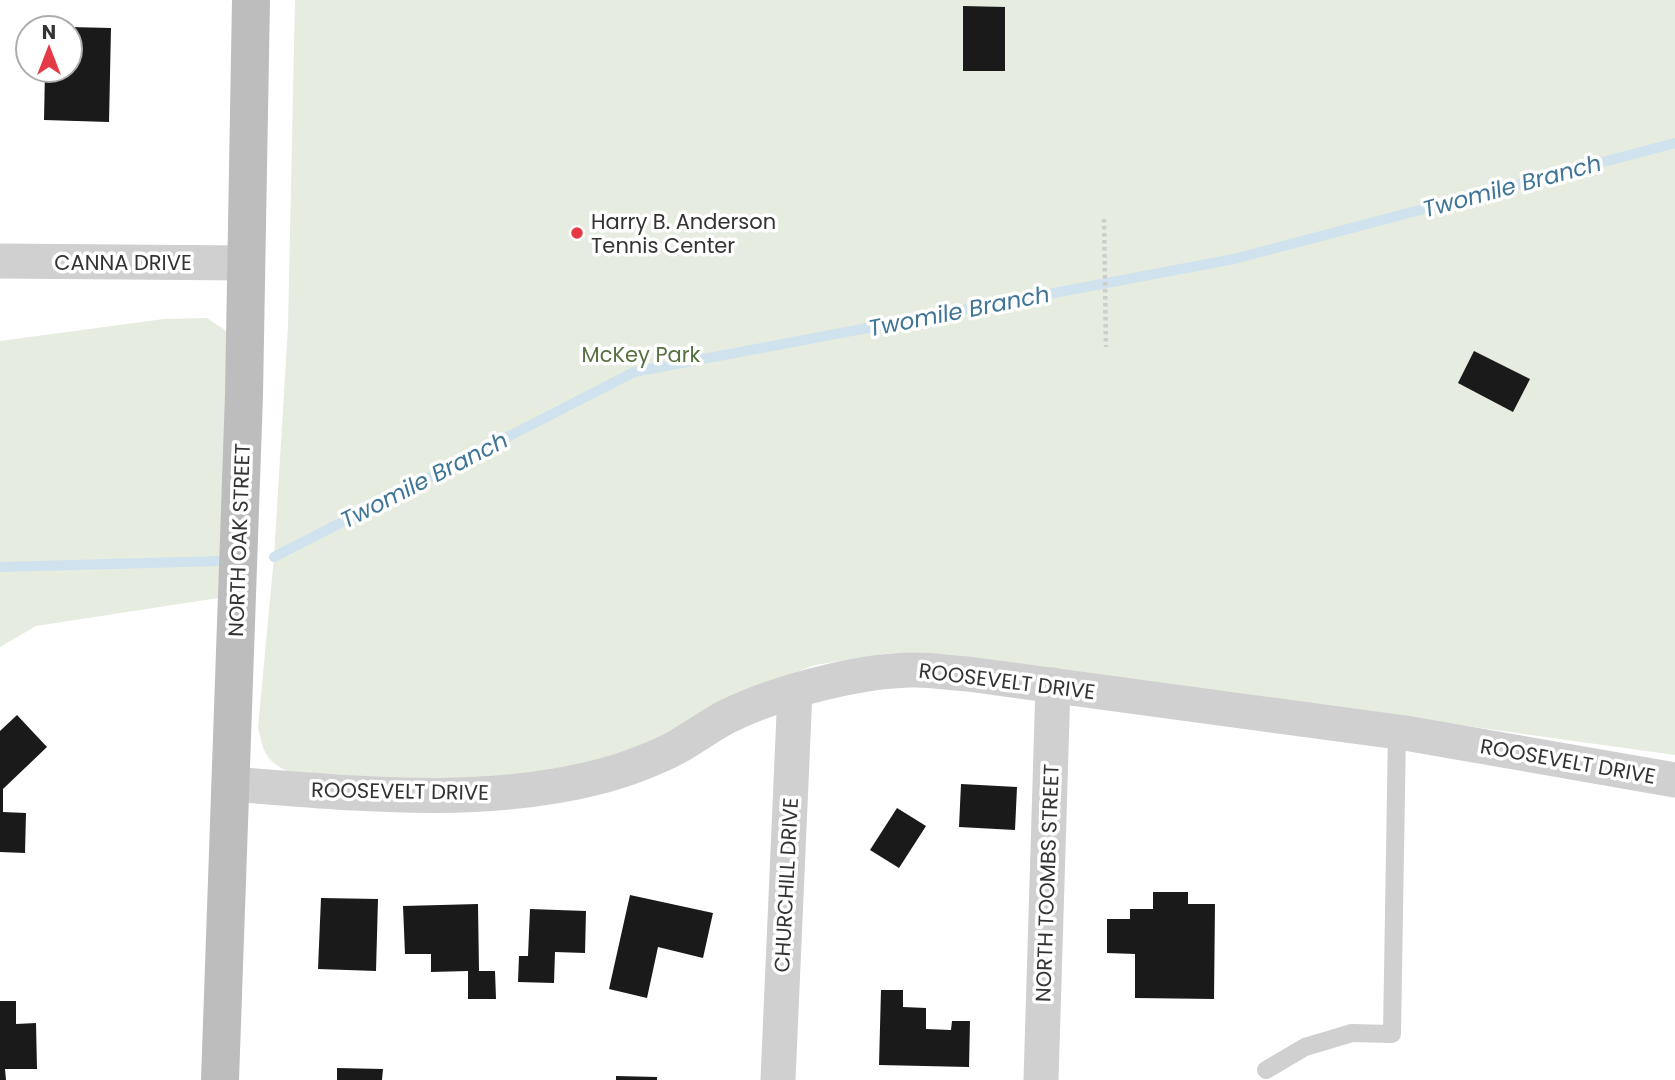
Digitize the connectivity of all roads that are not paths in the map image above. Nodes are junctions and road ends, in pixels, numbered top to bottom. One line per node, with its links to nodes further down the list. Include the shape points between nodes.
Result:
1 (251, 0): 3 (street, NORTH OAK STREET)
2 (0, 261): 3 (street, CANNA DRIVE)
3 (246, 263): 8 (street, NORTH OAK STREET)
4 (1053, 685): 5 (street, ROOSEVELT DRIVE, via 911,670 869,674); 6 (street, ROOSEVELT DRIVE); 12 (street, NORTH TOOMBS STREET)
5 (795, 691): 8 (street, ROOSEVELT DRIVE, via 726,717 674,749 606,775 551,788 474,796 384,795); 11 (street, CHURCHILL DRIVE)
6 (1397, 732): 7 (street, ROOSEVELT DRIVE); 9 (lane, via 1392,1034 1352,1033 1305,1048)
7 (1675, 780)
8 (229, 784): 10 (street, NORTH OAK STREET)
9 (1266, 1070)
10 (220, 1080)
11 (778, 1080)
12 (1041, 1080)

